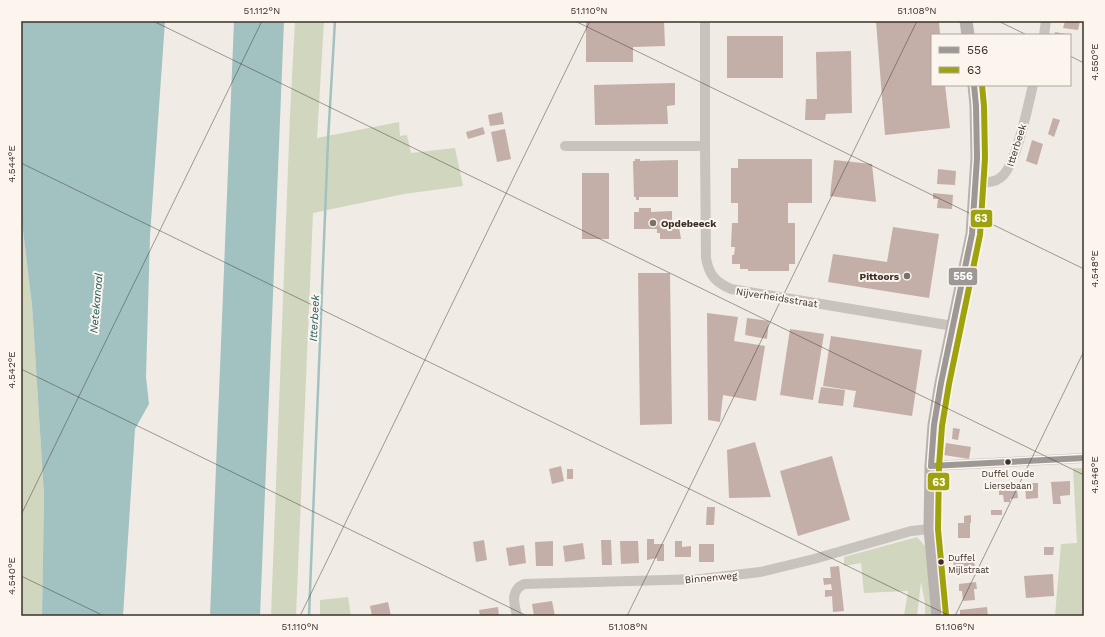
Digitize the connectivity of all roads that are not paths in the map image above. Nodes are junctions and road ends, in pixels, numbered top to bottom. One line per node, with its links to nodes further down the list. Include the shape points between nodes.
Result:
1 (705, 21): 9 (street, Nijverheidsstraat)
2 (966, 21): 4 (main road)
3 (1046, 21): 5 (street)
4 (968, 34)
5 (1044, 34)
6 (974, 86): 10 (main road, via 977,132)
7 (1033, 86): 10 (street, Itterbeek, via 1014,157 1008,170 996,181)
8 (565, 146): 9 (street)
9 (705, 146): 11 (street, Nijverheidsstraat, via 706,258 712,276 722,285 731,289)
10 (976, 183): 11 (main road, via 972,234)
11 (953, 326): 13 (main road, via 937,404)
12 (1084, 458): 13 (street)
13 (931, 466): 14 (main road)
14 (930, 529): 15 (street, Binnenweg, via 911,531 760,572 701,579 524,584 517,588 514,594); 16 (main road)
15 (517, 616)
16 (938, 616)

